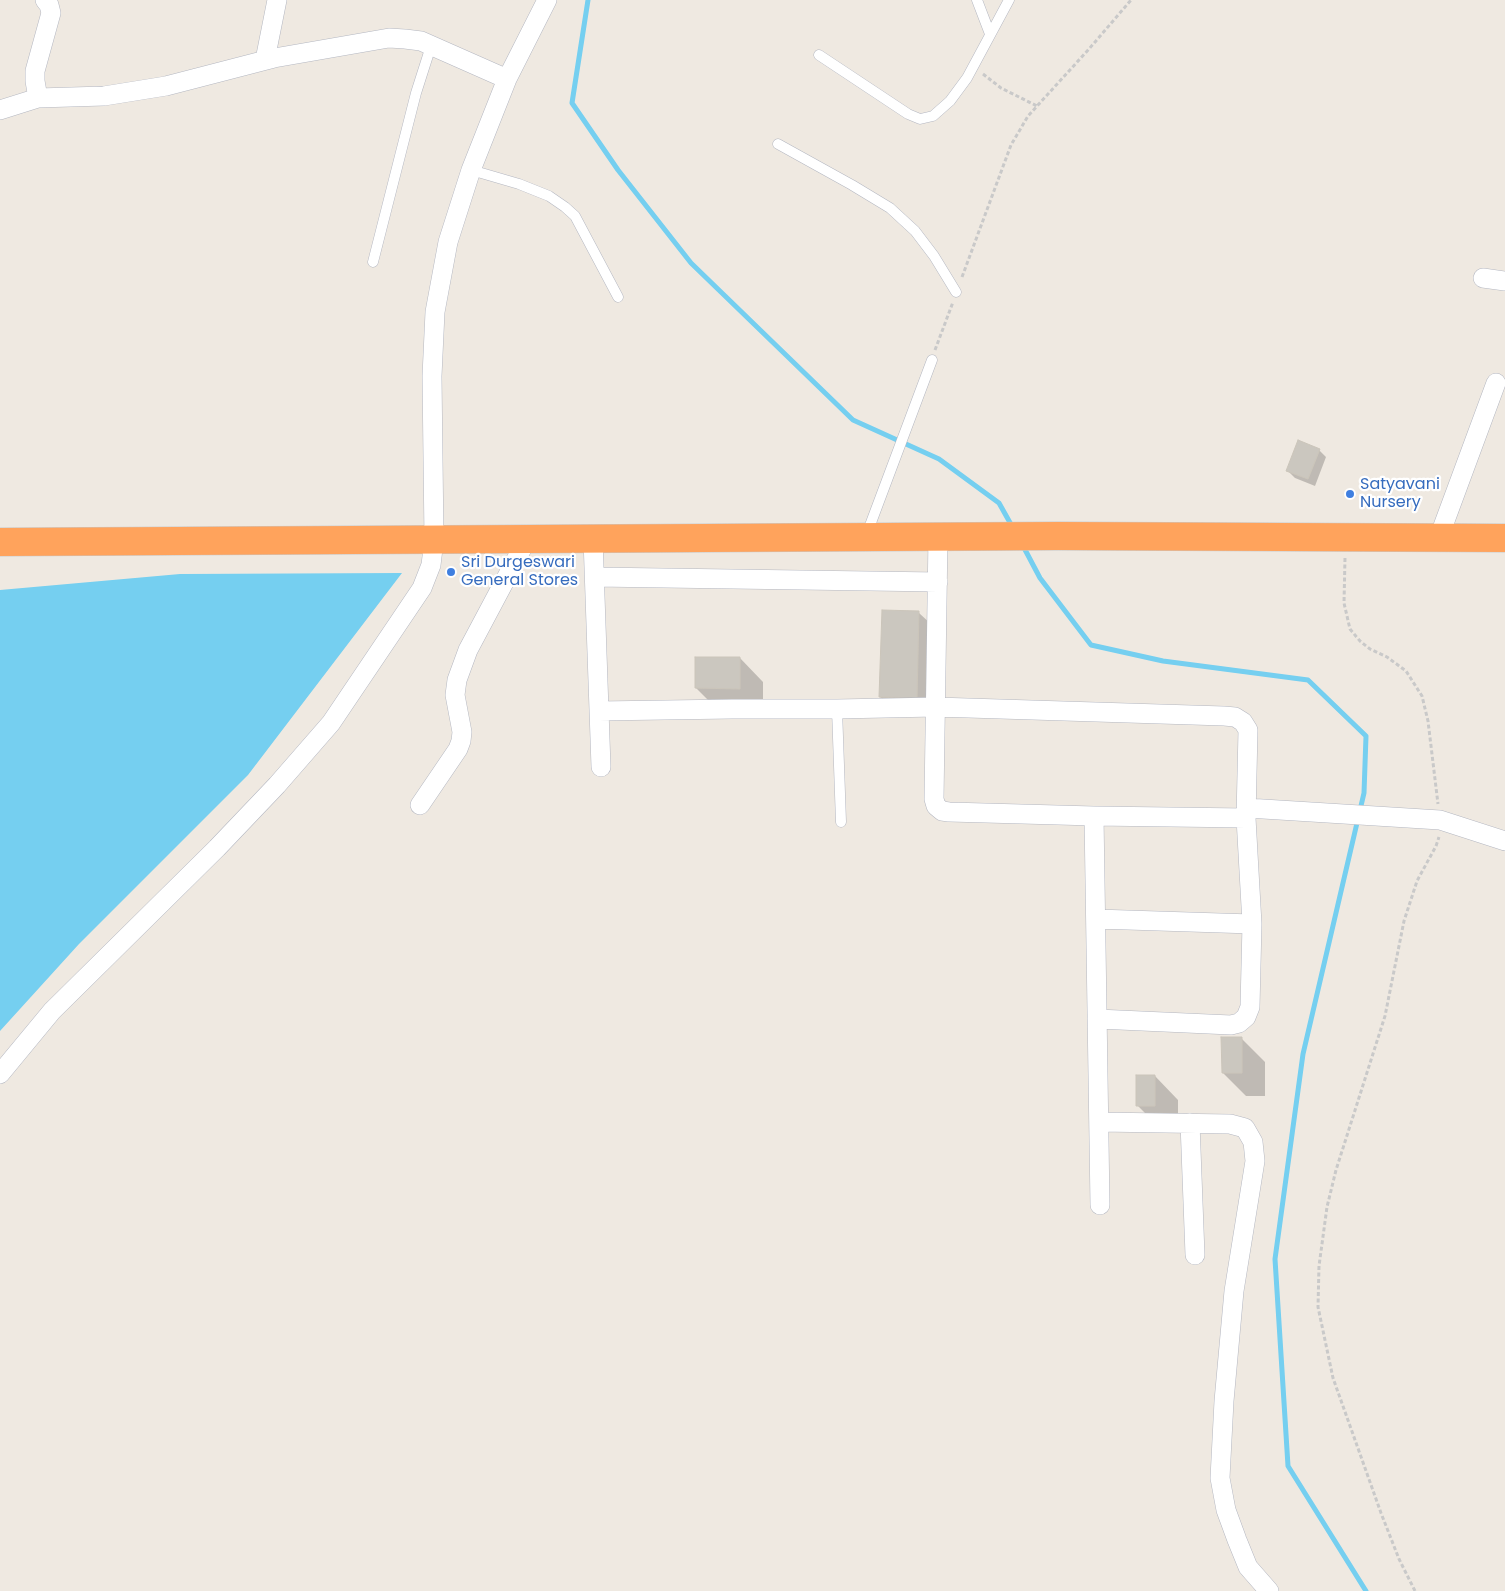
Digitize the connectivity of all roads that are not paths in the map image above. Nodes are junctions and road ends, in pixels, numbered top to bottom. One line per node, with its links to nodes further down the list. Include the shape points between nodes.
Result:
1 (45, 0): 11 (street, via 51,13 35,71)
2 (277, 0): 9 (street)
3 (547, 0): 10 (street)
4 (977, 0): 6 (lane)
5 (1009, 0): 6 (lane)
6 (990, 34): 8 (lane, via 967,78 950,101 933,116 920,119)
7 (430, 46): 9 (street, via 389,38); 10 (street); 15 (lane)
8 (820, 55)
9 (265, 60): 11 (street, via 166,86 104,96)
10 (507, 79): 14 (street)
11 (38, 98): 12 (street)
12 (0, 110)
13 (778, 144): 18 (lane, via 890,208 915,231)
14 (472, 170): 19 (lane, via 549,196 565,207 575,216); 28 (street, via 448,242 435,312 432,376)
15 (373, 262)
16 (1483, 278): 17 (street)
17 (1505, 281)
18 (956, 292)
19 (618, 297)
20 (932, 360): 22 (lane)
21 (1496, 383): 24 (street)
22 (866, 537): 23 (highway); 27 (highway)
23 (938, 537): 24 (highway); 31 (street)
24 (1438, 537): 25 (highway)
25 (1505, 538)
26 (527, 539): 27 (highway); 28 (highway); 36 (street, via 468,650 456,680 455,695 462,732 458,749)
27 (593, 539): 30 (street)
28 (434, 540): 29 (highway); 44 (street, via 431,565 422,588 331,723 216,848 52,1011)
29 (0, 542)
30 (595, 578): 31 (street); 34 (street)
31 (938, 582): 32 (street)
32 (936, 707): 33 (street); 37 (street, via 1234,717 1248,730); 38 (street, via 934,799 942,811)
33 (837, 710): 34 (street); 39 (lane)
34 (599, 711): 35 (street)
35 (600, 767)
36 (420, 805)
37 (1246, 813): 38 (street); 40 (street, via 1440,820); 42 (street)
38 (1094, 816): 41 (street)
39 (841, 822)
40 (1505, 841)
41 (1096, 920): 42 (street); 43 (street)
42 (1252, 924): 43 (street, via 1250,1007 1239,1023)
43 (1097, 1019): 45 (street)
44 (0, 1074)
45 (1099, 1122): 46 (street); 47 (street)
46 (1190, 1123): 48 (street); 49 (street, via 1230,1124 1245,1128 1253,1142 1255,1161 1234,1292 1220,1478 1226,1510 1240,1549 1248,1567)
47 (1100, 1205)
48 (1195, 1255)
49 (1269, 1591)

